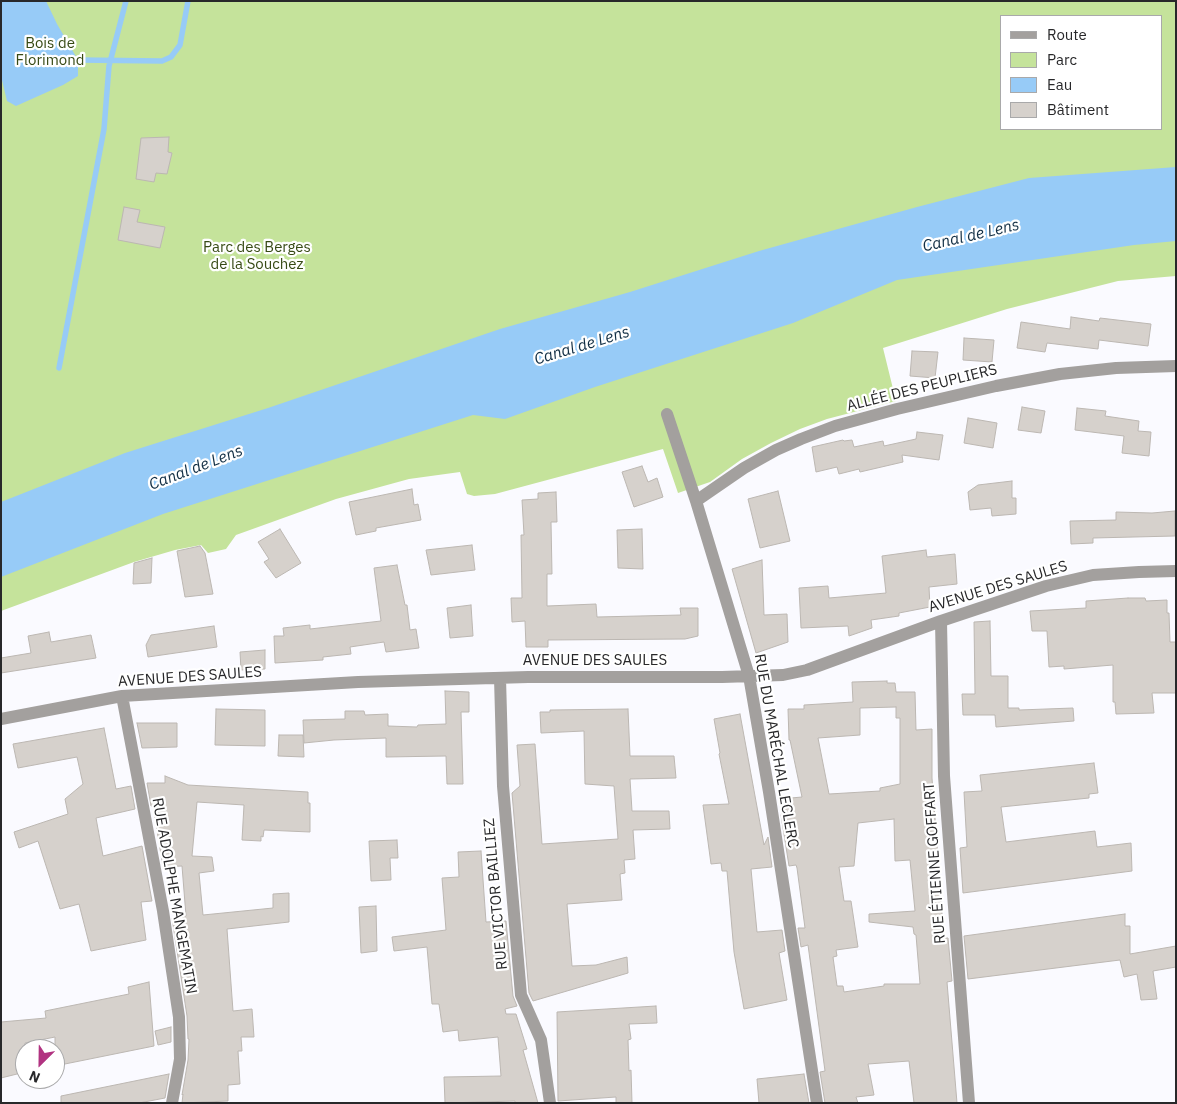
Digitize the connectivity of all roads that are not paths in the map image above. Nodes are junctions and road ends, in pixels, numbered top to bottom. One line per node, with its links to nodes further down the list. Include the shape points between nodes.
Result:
1 (1176, 366): 3 (street, ALLÉE DES PEUPLIERS, via 1116,368 1033,379 897,409 800,439 744,468)
2 (667, 414): 3 (street, RUE DU MARÉCHAL LECLERC)
3 (696, 501): 6 (street, RUE DU MARÉCHAL LECLERC)
4 (1176, 571): 5 (street, AVENUE DES SAULES, via 1093,575 1046,586)
5 (941, 621): 6 (street, AVENUE DES SAULES, via 807,670 783,675); 13 (street, RUE ÉTIENNE GOFFART, via 944,776)
6 (749, 676): 7 (street, AVENUE DES SAULES); 12 (street, RUE DU MARÉCHAL LECLERC)
7 (500, 678): 8 (street, AVENUE DES SAULES, via 358,682); 11 (street, RUE VICTOR BAILLIEZ, via 503,786 521,995 541,1040)
8 (122, 696): 9 (street, AVENUE DES SAULES); 10 (street, RUE ADOLPHE MANGEMATIN, via 163,910 179,1017 180,1059)
9 (1, 719)
10 (172, 1103)
11 (550, 1103)
12 (817, 1103)
13 (969, 1103)

